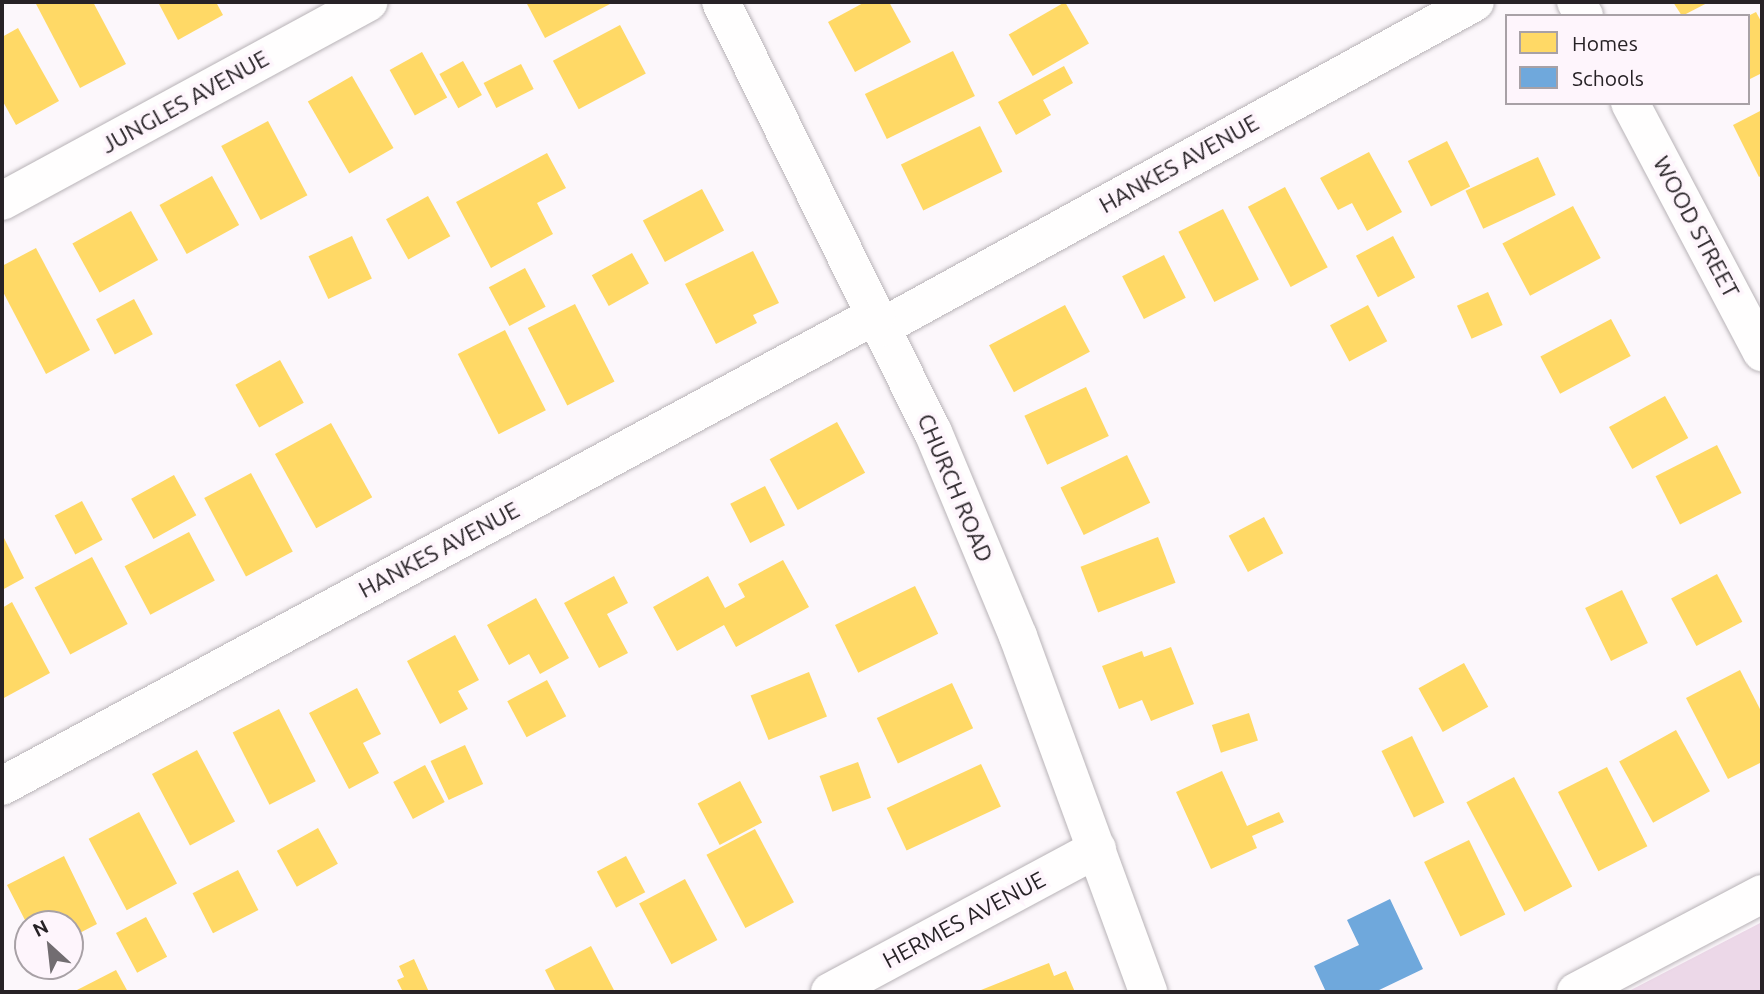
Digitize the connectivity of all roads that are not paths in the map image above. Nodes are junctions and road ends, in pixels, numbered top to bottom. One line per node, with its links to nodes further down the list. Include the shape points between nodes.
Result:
1 (369, 2): 5 (street, JUNGLES AVENUE)
2 (721, 2): 6 (street, CHURCH ROAD)
3 (1475, 2): 6 (street, HANKES AVENUE)
4 (1631, 105): 7 (street, WOOD STREET)
5 (2, 201)
6 (879, 321): 8 (street, HANKES AVENUE); 9 (street, CHURCH ROAD, via 933,432 1013,623)
7 (1762, 352)
8 (2, 786)
9 (1097, 849): 11 (street, HERMES AVENUE); 12 (street, CHURCH ROAD)
10 (1762, 894): 13 (street)
11 (830, 992)
12 (1147, 992)
13 (1576, 992)

